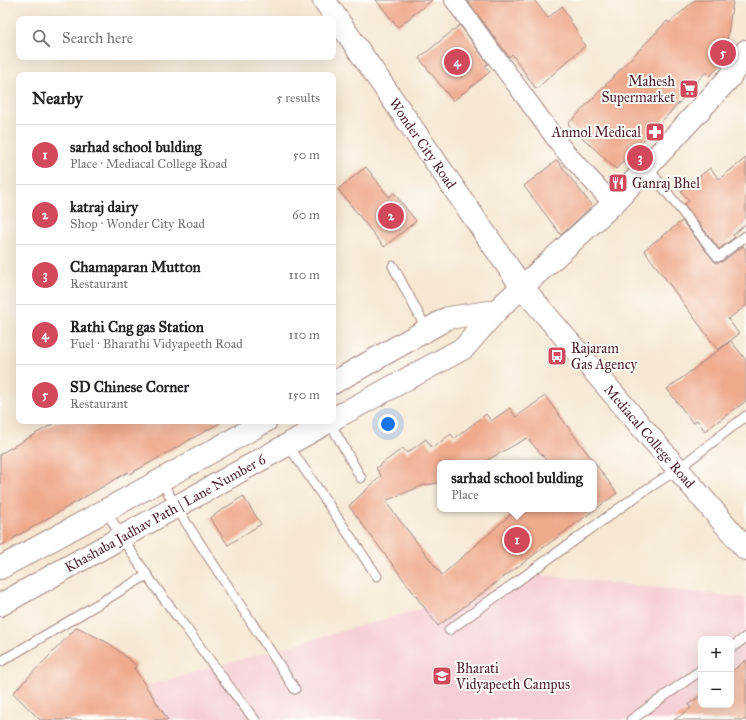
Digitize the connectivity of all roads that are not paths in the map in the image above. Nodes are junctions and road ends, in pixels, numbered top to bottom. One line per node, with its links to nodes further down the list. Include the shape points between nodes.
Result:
1 (324, 0): 3 (street, Wonder City Road)
2 (454, 0): 7 (street, via 563,149)
3 (335, 16)
4 (336, 17): 10 (street, Wonder City Road)
5 (746, 51): 6 (street, via 730,76)
6 (647, 167): 7 (street); 8 (lane, via 718,257)
7 (613, 204): 10 (street)
8 (746, 236)
9 (393, 266): 12 (lane)
10 (522, 287): 11 (street); 20 (street, Mediacal College Road)
11 (496, 310): 12 (street, via 448,318); 15 (street, via 464,348)
12 (427, 330): 13 (street)
13 (336, 381)
14 (746, 416): 20 (lane)
15 (336, 417)
16 (261, 424): 22 (street)
17 (324, 424): 19 (street, Khashaba Jadhav Path | Lane Number 6)
18 (331, 424): 21 (lane)
19 (288, 445): 23 (street, Khashaba Jadhav Path | Lane Number 6); 29 (lane)
20 (678, 469): 26 (street, Mediacal College Road); 31 (lane)
21 (361, 478)
22 (161, 480): 23 (lane); 24 (street)
23 (176, 507): 25 (street, Khashaba Jadhav Path | Lane Number 6); 36 (lane)
24 (106, 510): 25 (lane); 27 (street)
25 (121, 538): 28 (lane); 30 (street, Khashaba Jadhav Path | Lane Number 6)
26 (746, 549)
27 (0, 568)
28 (147, 575): 34 (lane); 37 (lane)
29 (377, 576)
30 (0, 604)
31 (449, 630)
32 (746, 638): 33 (lane)
33 (734, 646)
34 (0, 662)
35 (698, 672): 38 (lane)
36 (294, 690)
37 (255, 720)
38 (631, 720)

